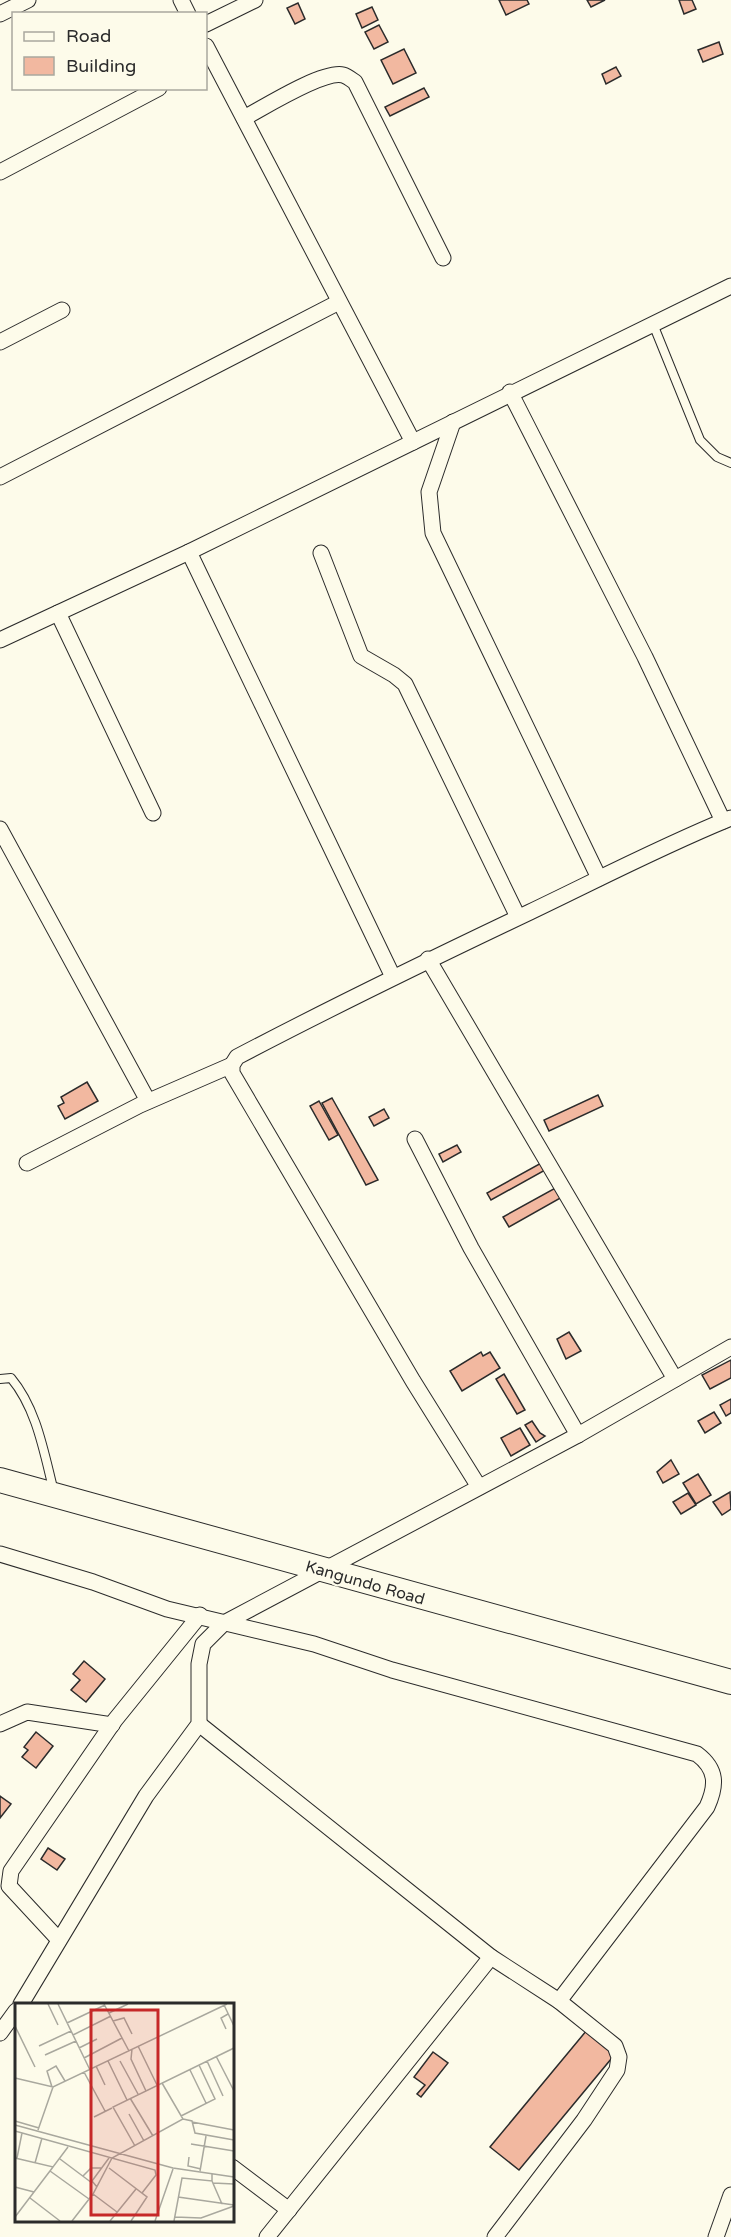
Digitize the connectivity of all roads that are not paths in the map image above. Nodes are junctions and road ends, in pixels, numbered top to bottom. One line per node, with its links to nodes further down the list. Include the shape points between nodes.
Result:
1 (28, 0): 3 (street)
2 (255, 0): 4 (street)
3 (0, 14)
4 (207, 24)
5 (208, 57): 7 (street)
6 (155, 90): 8 (street)
7 (244, 118): 9 (street, via 330,76 343,75 355,82); 11 (street)
8 (0, 172)
9 (443, 258)
10 (731, 286): 13 (street)
11 (339, 302): 17 (street); 19 (street)
12 (62, 310): 14 (street)
13 (653, 324): 15 (street); 18 (lane, via 700,440 717,457)
14 (0, 342)
15 (510, 392): 16 (street); 25 (street)
16 (453, 422): 17 (street); 27 (street, via 429,492 434,533)
17 (413, 442): 20 (street)
18 (731, 463)
19 (0, 477)
20 (189, 552): 22 (street); 30 (street)
21 (321, 553): 28 (street, via 361,656 405,684)
22 (58, 613): 23 (street); 24 (street)
23 (0, 640)
24 (153, 813)
25 (727, 820): 27 (street, via 668,843)
26 (0, 829): 32 (street)
27 (599, 878): 28 (street)
28 (518, 917): 29 (street)
29 (428, 959): 30 (street); 37 (street)
30 (393, 977): 31 (street, via 237,1057)
31 (232, 1065): 32 (street); 40 (street, via 232,1073)
32 (148, 1101): 34 (street)
33 (415, 1139): 38 (street, via 471,1248)
34 (27, 1163)
35 (731, 1347): 37 (street)
36 (0, 1379): 41 (lane, via 11,1378 30,1409)
37 (675, 1379): 38 (street)
38 (578, 1435): 40 (street)
39 (0, 1480): 41 (highway, Kangundo Road)
40 (479, 1487): 43 (street)
41 (55, 1496): 43 (highway, Kangundo Road)
42 (0, 1554): 44 (street, via 167,1609)
43 (322, 1571): 45 (street); 46 (highway, Kangundo Road)
44 (200, 1615): 45 (street); 49 (street)
45 (224, 1623): 48 (street, via 203,1644); 53 (street, via 314,1644 392,1670 697,1754 708,1762 715,1789 707,1807)
46 (731, 1682)
47 (0, 1724): 49 (street, via 27,1712)
48 (199, 1724): 51 (street, via 146,1796); 52 (street)
49 (112, 1725): 50 (street, via 15,1861)
50 (4, 1883): 51 (street)
51 (59, 1940): 54 (street)
52 (491, 1958): 53 (street); 59 (street)
53 (559, 2001): 61 (street, via 615,2046 620,2057 617,2070)
54 (22, 2003)
55 (15, 2012): 56 (street)
56 (0, 2033)
57 (234, 2169): 59 (street)
58 (731, 2195): 62 (street)
59 (289, 2210): 60 (street)
60 (267, 2237)
61 (495, 2237)
62 (716, 2237)

